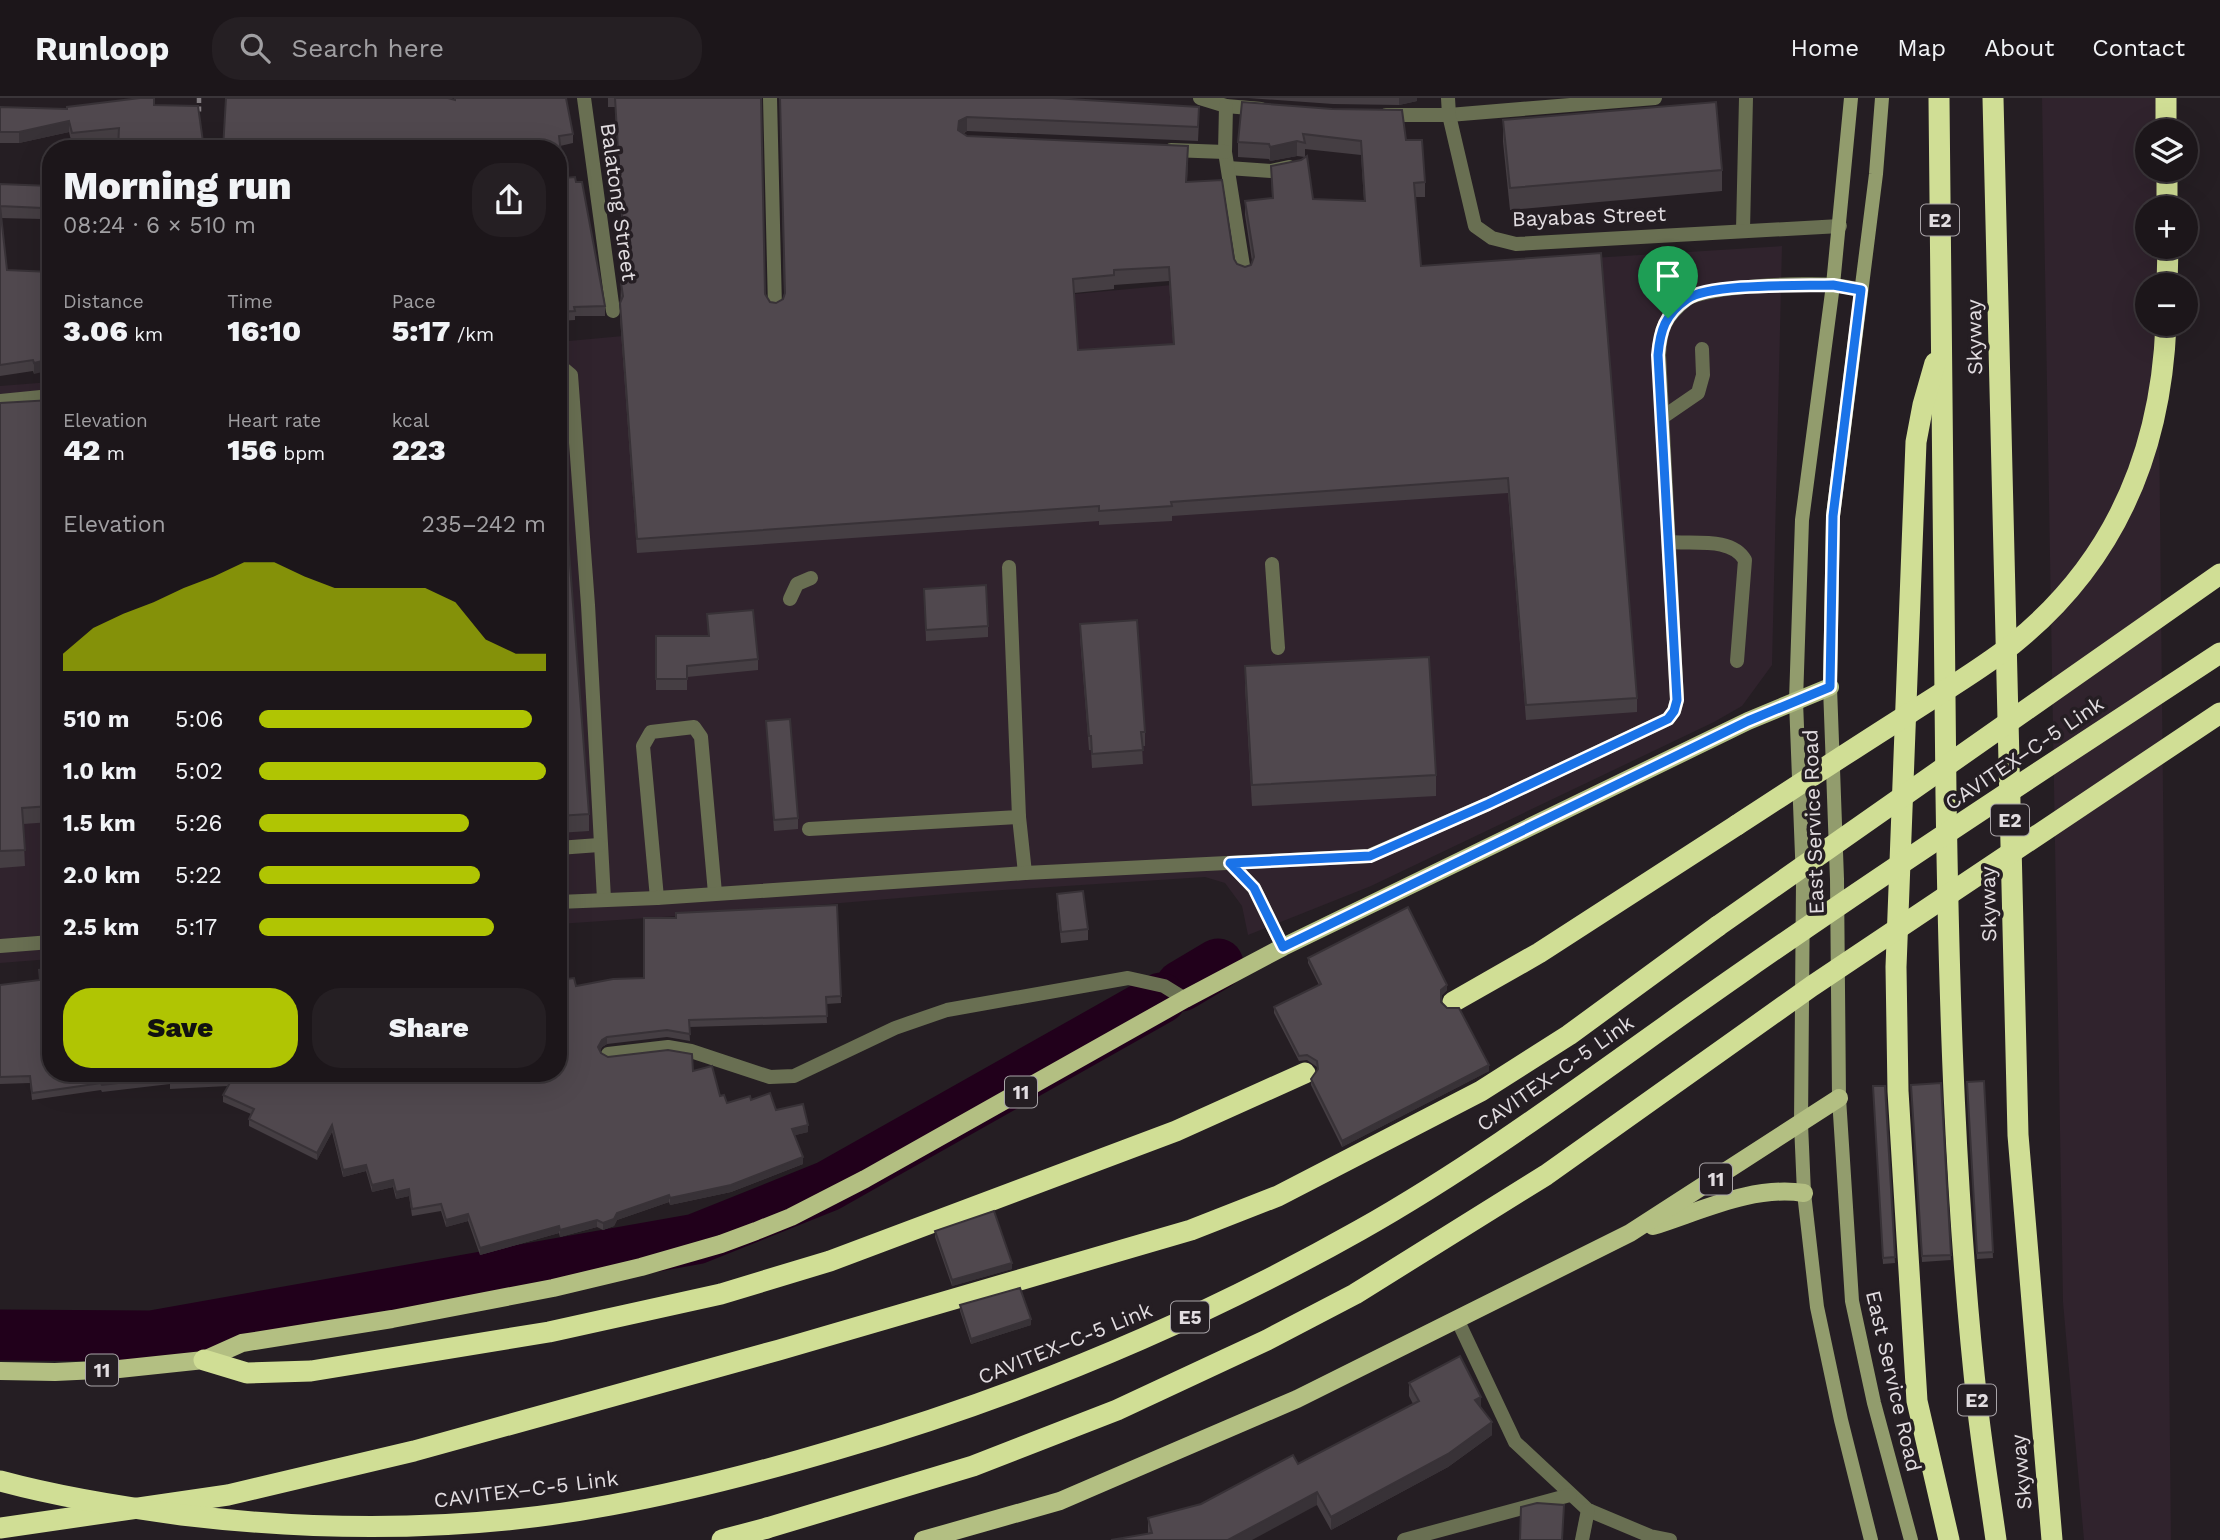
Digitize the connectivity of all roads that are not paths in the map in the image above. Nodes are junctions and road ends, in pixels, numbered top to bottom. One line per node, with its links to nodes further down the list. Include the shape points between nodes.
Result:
1 (584, 98): 27 (street, Balatong Street)
2 (771, 98): 26 (street)
3 (1200, 98): 12 (street)
4 (1448, 98): 15 (street, Bayabas Street)
5 (1656, 98): 15 (street)
6 (1746, 98): 22 (street)
7 (1851, 98): 21 (main road, East Service Road)
8 (1882, 98): 25 (main road, East Service Road)
9 (1939, 98): 29 (highway, Skyway / E2)
10 (1993, 98): 84 (highway, Skyway / E2, via 2018,1135)
11 (2166, 98): 16 (highway)
12 (1226, 106): 13 (street); 18 (street)
13 (1280, 110)
14 (1372, 114): 15 (street)
15 (1449, 115): 22 (street, Bayabas Street, via 1475,226 1492,238 1516,244)
16 (2166, 119)
17 (1150, 149): 18 (street)
18 (1225, 152): 20 (street)
19 (1299, 165): 20 (street, via 1271,171)
20 (1228, 168): 23 (street)
21 (1840, 226): 22 (street, Bayabas Street); 24 (main road, East Service Road)
22 (1743, 230)
23 (1244, 272)
24 (1833, 285): 25 (street); 34 (street, via 1728,288 1688,298 1660,332); 45 (main road, East Service Road, via 1802,520)
25 (1861, 290): 44 (main road, East Service Road, via 1833,516)
26 (775, 308)
27 (613, 311)
28 (2165, 336): 61 (highway, bridge, via 2162,384 2140,469 2109,536 2077,580 2034,626 1985,664 1737,825 1550,946)
29 (1942, 342): 82 (highway, Skyway / E2, via 1916,442 1896,967 1898,1091 1917,1401); 83 (highway, Skyway / E2, via 1944,685 1954,1088 1964,1260)
30 (1702, 349): 34 (street, via 1698,393)
31 (567, 372): 49 (street, via 571,375 588,605)
32 (42, 397): 33 (street)
33 (0, 401)
34 (1663, 417): 35 (street)
35 (1670, 542): 43 (street, via 1731,545 1740,551 1745,560); 51 (street, via 1677,700 1668,719 1370,856)
36 (1272, 564): 41 (street)
37 (1009, 567): 47 (street)
38 (2220, 575): 74 (highway, bridge, via 1569,1035 1481,1091 1278,1196 1191,1230 414,1451 228,1495)
39 (811, 578): 40 (street, via 797,584)
40 (790, 599)
41 (1278, 648)
42 (2220, 653): 71 (highway, CAVITEX–C-5 Link / E5, bridge, via 1403,1205 1234,1297 1138,1342 995,1398 874,1438 711,1483 610,1506 483,1523 394,1528 269,1524 119,1506)
43 (1737, 661)
44 (1830, 687): 45 (main road, 11); 64 (main road, East Service Road)
45 (1796, 701): 59 (main road, 11); 65 (main road, East Service Road, via 1803,881)
46 (2220, 713): 75 (highway, bridge, via 1812,986 1546,1175 1355,1294 1117,1410 973,1466)
47 (1019, 817): 48 (street); 52 (street)
48 (809, 829)
49 (599, 845): 50 (street); 55 (street)
50 (567, 847)
51 (1230, 863): 52 (street); 59 (street, via 1254,888)
52 (1026, 873): 53 (street)
53 (715, 893): 54 (street); 54 (street, via 701,737 694,727 651,732 643,747)
54 (657, 898): 55 (street)
55 (604, 899): 56 (street)
56 (567, 901)
57 (42, 943): 58 (street)
58 (0, 946)
59 (1283, 947): 60 (main road, 11)
60 (1185, 999): 62 (street, via 1164,986 1128,978 947,1010 895,1028 794,1076 770,1077 668,1046); 69 (main road, 11, via 865,1179 733,1240 553,1288 242,1343)
61 (1453, 1002)
62 (608, 1054)
63 (1305, 1073): 69 (highway, via 1116,1154 830,1261 721,1294 549,1332 311,1371 247,1373)
64 (1839, 1098): 65 (main road, 11); 81 (main road, East Service Road, via 1852,1301)
65 (1801, 1124): 66 (main road, East Service Road); 67 (main road, 11)
66 (1804, 1193): 67 (main road, via 1764,1192); 80 (main road, East Service Road, via 1817,1307)
67 (1630, 1233): 68 (main road, 11)
68 (1457, 1319): 72 (street, via 1516,1442); 76 (main road, 11, via 1297,1399 1072,1497)
69 (204, 1360): 70 (main road, 11, via 120,1369)
70 (0, 1371)
71 (0, 1481)
72 (1570, 1495): 73 (street); 77 (street)
73 (1588, 1510): 78 (street); 79 (street)
74 (0, 1528)
75 (722, 1540)
76 (923, 1540)
77 (1404, 1540)
78 (1582, 1540)
79 (1670, 1540)
80 (1871, 1540)
81 (1910, 1540)
82 (1949, 1540)
83 (1996, 1540)
84 (2052, 1540)

